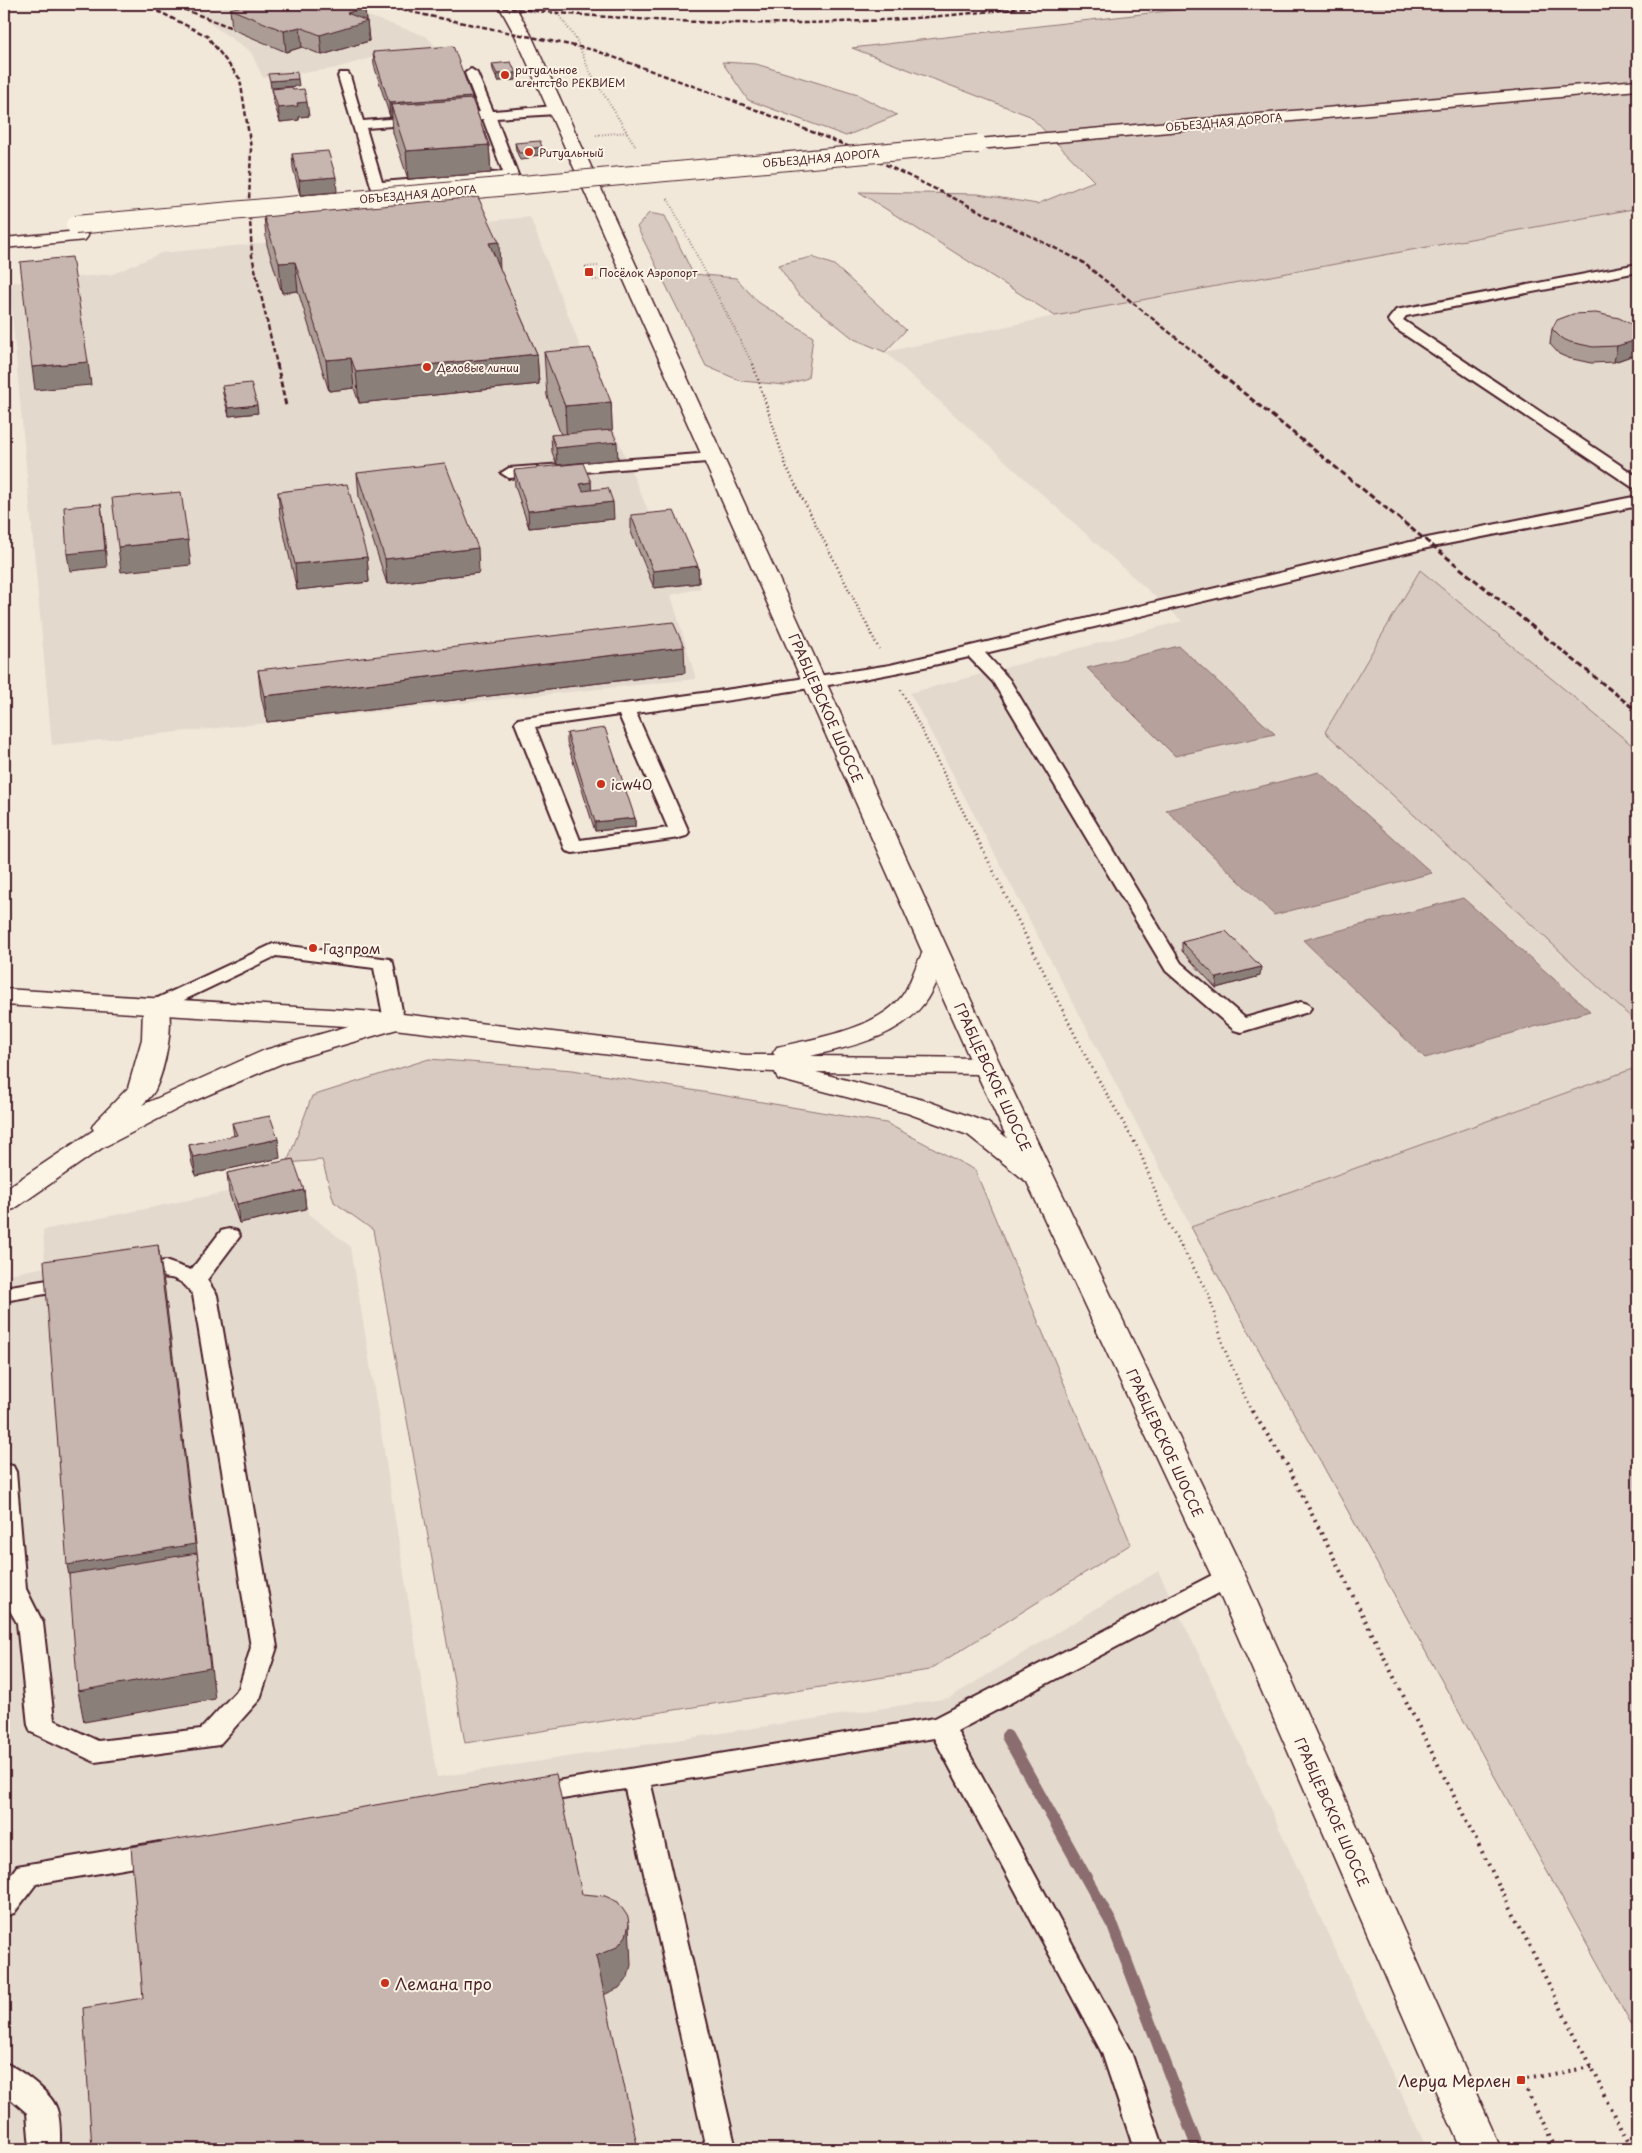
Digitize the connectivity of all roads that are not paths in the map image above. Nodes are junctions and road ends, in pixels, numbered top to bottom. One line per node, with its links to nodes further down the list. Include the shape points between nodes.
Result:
1 (506, 4): 6 (main road, ГРАБЦЕВСКОЕ ШОССЕ, via 523,34)
2 (471, 73): 7 (lane)
3 (344, 76): 8 (lane)
4 (1638, 85): 9 (main road, ОБЪЕЗДНАЯ ДОРОГА)
5 (1638, 97): 9 (main road, ОБЪЕЗДНАЯ ДОРОГА)
6 (556, 110): 7 (lane); 14 (main road, ГРАБЦЕВСКОЕ ШОССЕ)
7 (488, 115): 8 (lane); 8 (lane, via 511,175 376,186)
8 (358, 125)
9 (980, 149): 10 (main road, ОБЪЕЗДНАЯ ДОРОГА)
10 (77, 230): 11 (main road, ОБЪЕЗДНАЯ ДОРОГА); 12 (main road, ОБЪЕЗДНАЯ ДОРОГА)
11 (4, 231)
12 (4, 243)
13 (1638, 268): 16 (lane, via 1401,313 1395,320)
14 (713, 458): 15 (lane); 19 (main road, ГРАБЦЕВСКОЕ ШОССЕ)
15 (509, 473)
16 (1638, 484)
17 (1638, 501): 18 (lane, via 1427,543)
18 (973, 651): 19 (lane); 24 (lane, via 1000,679 1173,967 1241,1026)
19 (816, 683): 20 (lane); 21 (main road, ГРАБЦЕВСКОЕ ШОССЕ)
20 (625, 708): 20 (lane, via 524,723 573,847 678,832)
21 (935, 953): 26 (main road, via 914,998 901,1013 866,1032); 27 (main road, ГРАБЦЕВСКОЕ ШОССЕ)
22 (4, 996): 23 (main road)
23 (156, 1006): 25 (main road); 25 (lane, via 273,950 383,963); 28 (main road, via 156,1039 141,1090)
24 (1300, 1008)
25 (394, 1021): 26 (main road); 28 (main road, via 275,1056 179,1097)
26 (746, 1062): 27 (main road); 29 (main road, via 917,1107 978,1129)
27 (987, 1066): 29 (main road, ГРАБЦЕВСКОЕ ШОССЕ)
28 (92, 1142): 30 (main road)
29 (1041, 1179): 35 (main road, ГРАБЦЕВСКОЕ ШОССЕ)
30 (4, 1203)
31 (228, 1236): 32 (lane)
32 (195, 1280): 33 (lane, via 164,1268); 36 (lane, via 205,1295 264,1647 251,1692 209,1738 95,1752 41,1725 30,1623)
33 (4, 1294)
34 (4, 1472): 36 (lane)
35 (1229, 1577): 37 (lane); 46 (main road, ГРАБЦЕВСКОЕ ШОССЕ)
36 (8, 1590)
37 (941, 1728): 38 (lane); 45 (lane, via 1116,2052)
38 (636, 1777): 39 (lane); 44 (lane)
39 (509, 1798)
40 (184, 1849): 41 (lane, via 27,1874)
41 (4, 1905)
42 (4, 2075): 43 (lane, via 42,2108)
43 (45, 2149)
44 (721, 2149)
45 (1149, 2149)
46 (1481, 2149)

